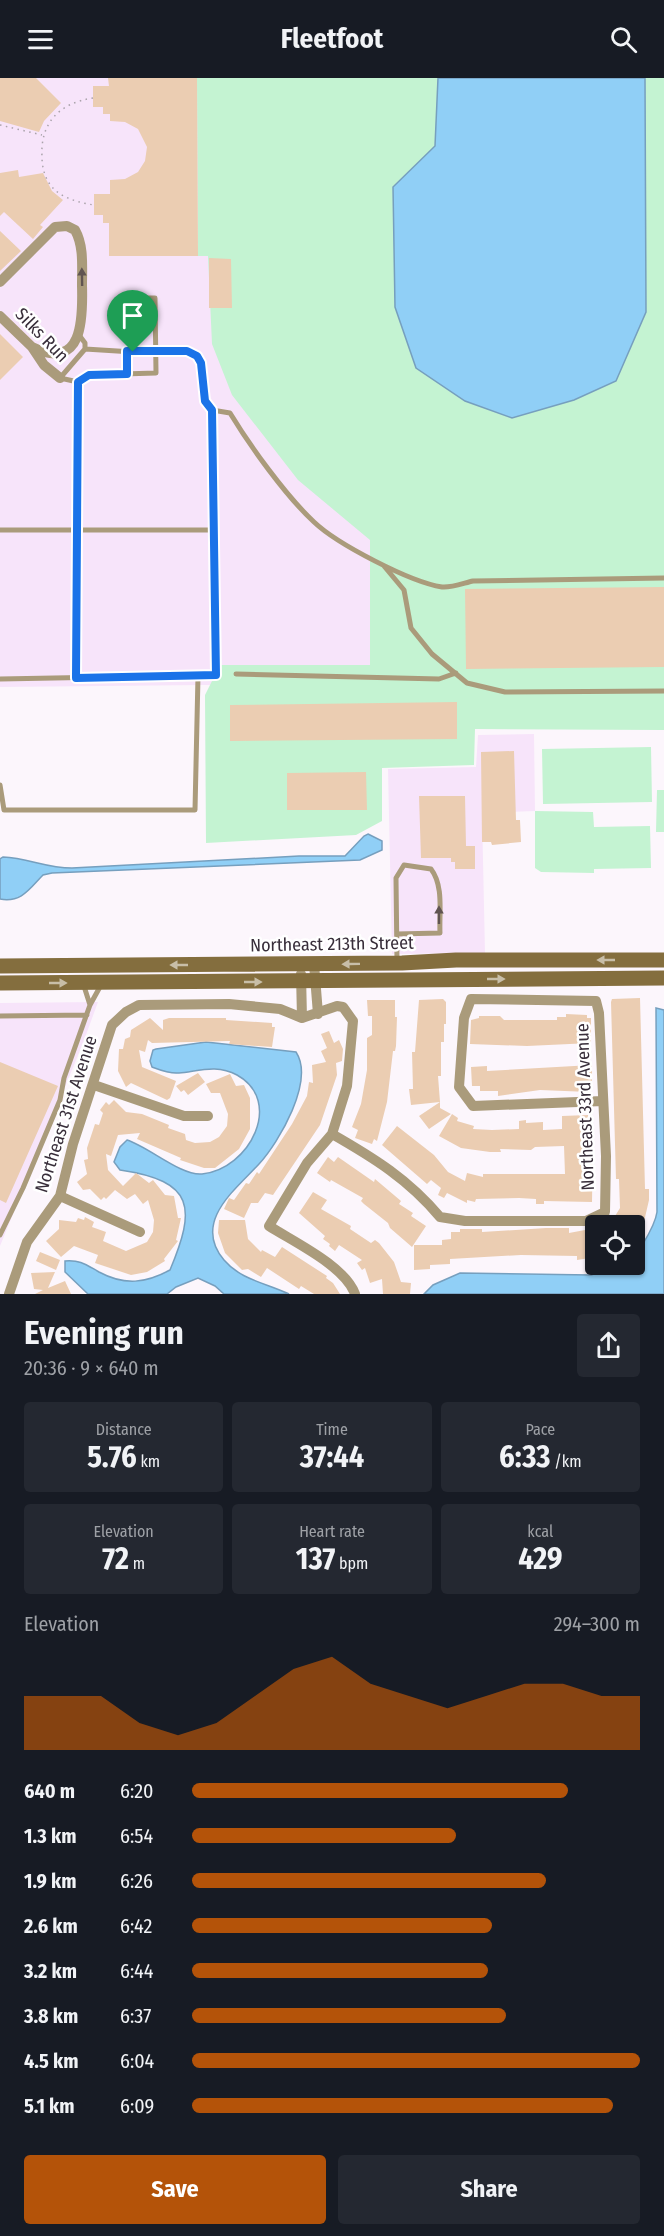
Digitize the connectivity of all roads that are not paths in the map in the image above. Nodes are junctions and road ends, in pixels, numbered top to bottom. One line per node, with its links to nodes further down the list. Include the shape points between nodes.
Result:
1 (0, 282): 4 (street, one-way to 1, via 83,321 81,247 75,230 55,227)
2 (123, 298): 8 (lane, via 155,298)
3 (0, 316): 5 (street, Silks Run)
4 (79, 335): 5 (street, via 72,347 60,353 45,354); 6 (lane)
5 (32, 347): 10 (street, Silks Run, via 44,365)
6 (85, 349): 7 (lane); 10 (lane)
7 (127, 351): 8 (lane); 9 (lane)
8 (156, 351): 9 (lane, via 156,373); 12 (lane, via 187,351 197,356 205,401)
9 (127, 374): 11 (lane, via 89,375)
10 (60, 378): 11 (lane)
11 (78, 382): 13 (lane)
12 (212, 410): 15 (lane); 16 (lane, via 230,412 245,437 315,523)
13 (77, 529): 14 (lane); 15 (lane); 21 (lane)
14 (0, 530)
15 (213, 530): 20 (lane, via 216,675)
16 (382, 563): 17 (lane, via 443,587 473,581); 18 (lane, via 404,590 411,628 432,654)
17 (664, 578)
18 (456, 673): 19 (lane, via 440,679); 23 (lane, via 467,682 505,692)
19 (236, 674)
20 (198, 676): 21 (lane); 24 (lane, via 195,810 4,810)
21 (76, 678): 22 (lane)
22 (0, 679)
23 (664, 691)
24 (0, 785)
25 (397, 934): 25 (lane, one-way to 25, via 440,933 436,876 427,867 404,865 396,878); 28 (lane)
26 (534, 960): 27 (street, Northeast 213th Street, one-way to 26); 28 (street, Northeast 213th Street); 32 (lane)
27 (664, 960)
28 (397, 963): 29 (street, Northeast 213th Street, one-way to 29)
29 (307, 964): 30 (street, Northeast 213th Street, one-way to 30); 33 (street)
30 (0, 966)
31 (664, 978): 32 (street, Northeast 213th Street)
32 (527, 980): 33 (street, Northeast 213th Street, one-way to 32)
33 (308, 981): 36 (street, Northeast 213th Street, one-way to 33); 38 (street); 41 (street)
34 (0, 983): 35 (street, Northeast 213th Street, one-way to 35)
35 (83, 983): 36 (street, Northeast 213th Street); 37 (lane)
36 (102, 983): 37 (lane)
37 (90, 1005): 39 (lane)
38 (318, 1014): 41 (street); 45 (street, via 343,1007 353,1021 347,1086)
39 (87, 1015): 40 (lane); 48 (lane, via 60,1100)
40 (0, 1016)
41 (302, 1017): 42 (street, Northeast 31st Avenue, via 280,1009 229,1004 139,1005 112,1025)
42 (94, 1085): 44 (street, via 184,1116); 46 (street, Northeast 31st Avenue)
43 (603, 1101): 43 (street, Northeast 33rd Avenue, via 596,1001 471,999 464,1018 459,1086 473,1106); 45 (street, Northeast 33rd Avenue, via 605,1212 586,1221 465,1221 440,1217 417,1190 379,1161)
44 (208, 1116)
45 (332, 1134): 49 (street, via 307,1163 269,1226 340,1272)
46 (60, 1196): 47 (street); 50 (street, Northeast 31st Avenue, via 27,1242)
47 (140, 1232)
48 (0, 1235)
49 (353, 1289)
50 (9, 1294)

